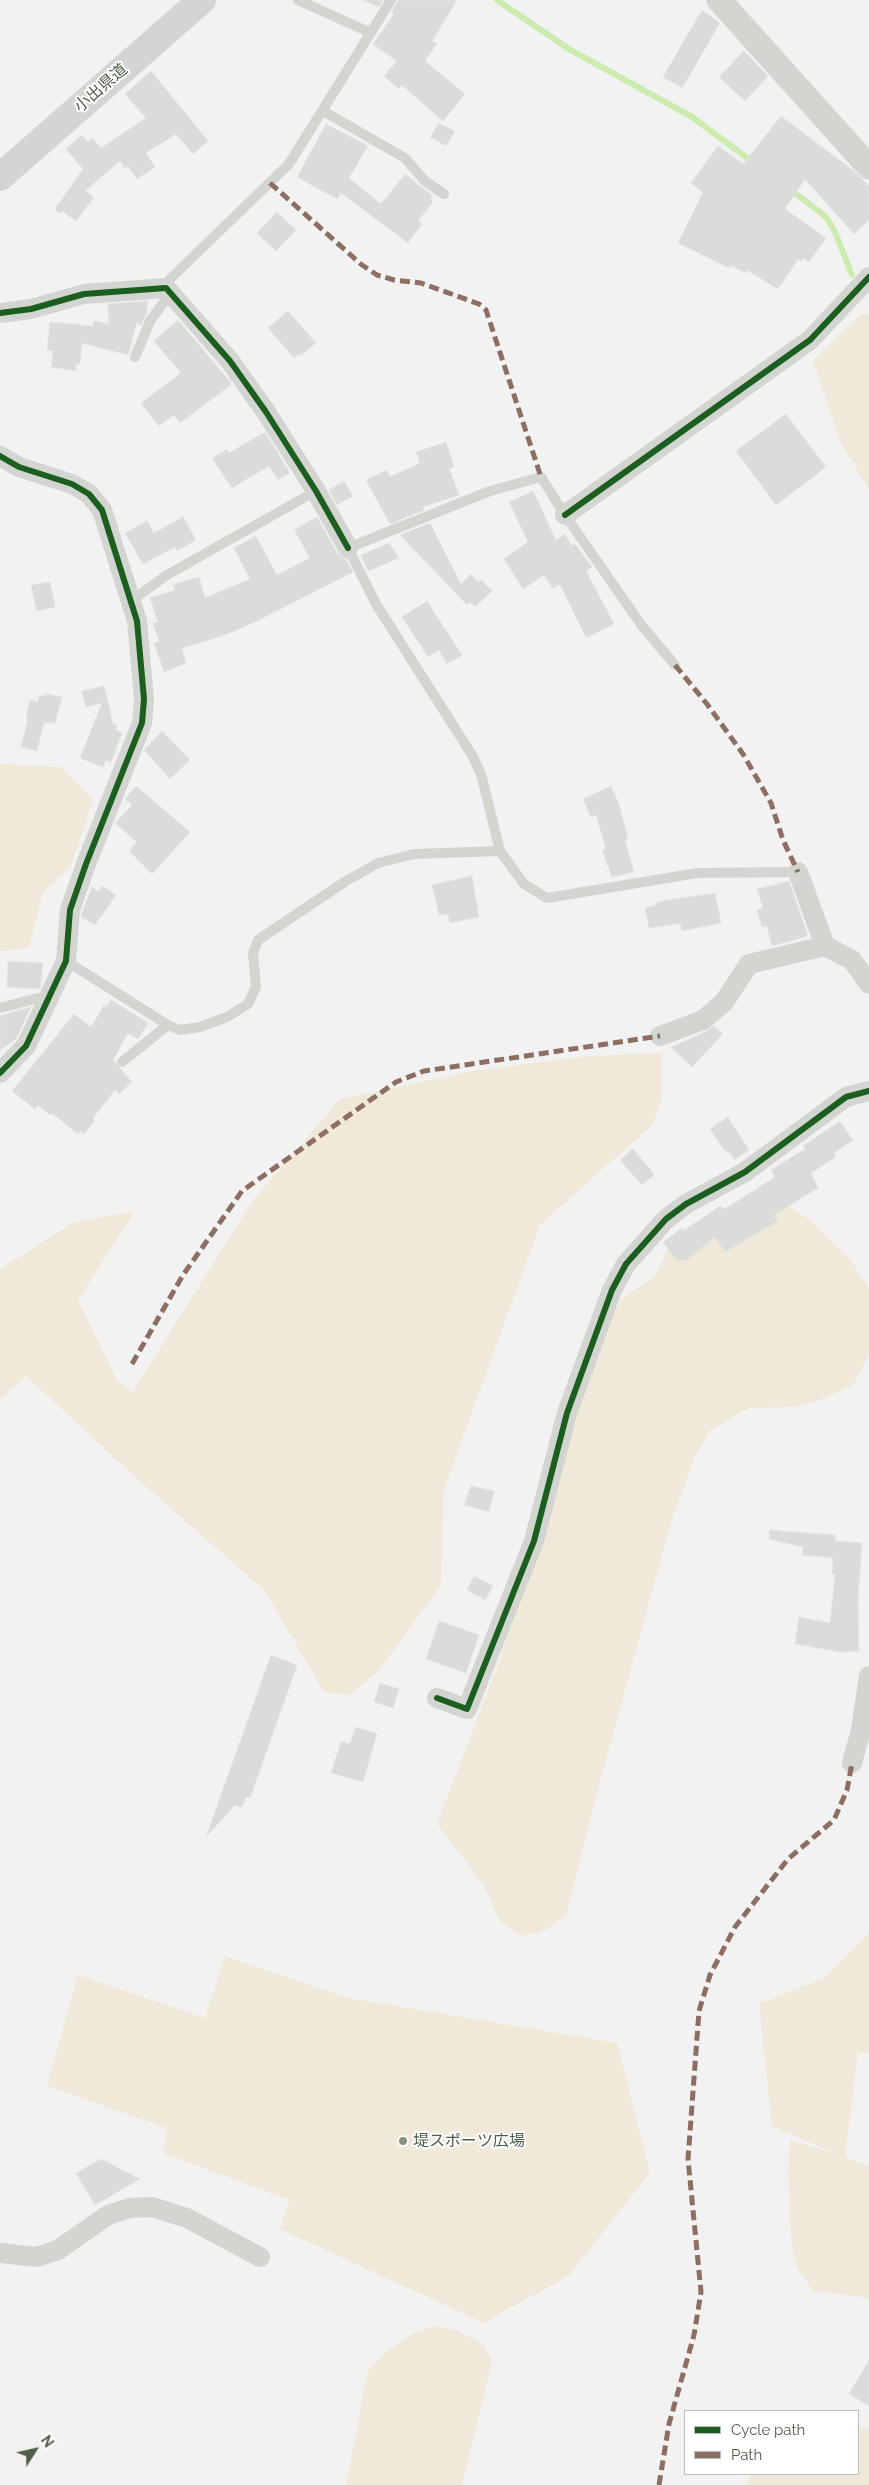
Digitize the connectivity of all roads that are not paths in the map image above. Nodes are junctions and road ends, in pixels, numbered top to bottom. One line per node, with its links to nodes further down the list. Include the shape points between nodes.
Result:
1 (202, 0): 8 (main road, 小出県道)
2 (298, 0): 5 (lane)
3 (391, 0): 5 (lane)
4 (719, 0): 7 (street)
5 (371, 33): 6 (lane)
6 (323, 111): 9 (lane, via 406,158 425,181); 11 (lane, via 289,164 170,279)
7 (869, 167)
8 (0, 177)
9 (444, 194)
10 (869, 277): 16 (street, via 810,340)
11 (166, 288): 12 (street, via 84,294 31,309); 13 (lane, via 166,299 150,321); 15 (street, via 230,361)
12 (0, 313)
13 (135, 357)
14 (0, 456): 18 (street, via 19,467 72,484 89,494 102,510)
15 (316, 491): 17 (street); 18 (lane, via 167,575)
16 (565, 516): 17 (lane, via 541,477 490,491); 19 (lane, via 642,626)
17 (348, 548): 20 (lane, via 376,604 482,774)
18 (132, 600): 23 (street, via 144,699 142,723 70,910)
19 (675, 665)
20 (500, 851): 21 (lane, via 524,884 547,898 696,873); 27 (lane, via 414,854 378,863 258,940 253,954 256,987 248,1004 200,1027 180,1030)
21 (798, 872): 22 (street)
22 (824, 946): 24 (street, via 852,960); 28 (street, via 749,964 724,1002 703,1020)
23 (66, 961): 25 (street); 27 (lane)
24 (869, 984)
25 (50, 995): 26 (lane); 30 (street, via 26,1046)
26 (2, 1005)
27 (168, 1025): 29 (lane)
28 (660, 1036)
29 (122, 1062)
30 (0, 1073)
31 (869, 1091): 33 (street, via 846,1097 745,1172 686,1204 666,1220 626,1264 612,1290 567,1413 534,1541 467,1709)
32 (869, 1676): 34 (street, via 861,1730)
33 (437, 1698)
34 (852, 1762)
35 (0, 2253): 36 (street, via 36,2257 58,2250 108,2216 130,2208 152,2207 187,2218)
36 (260, 2257)

